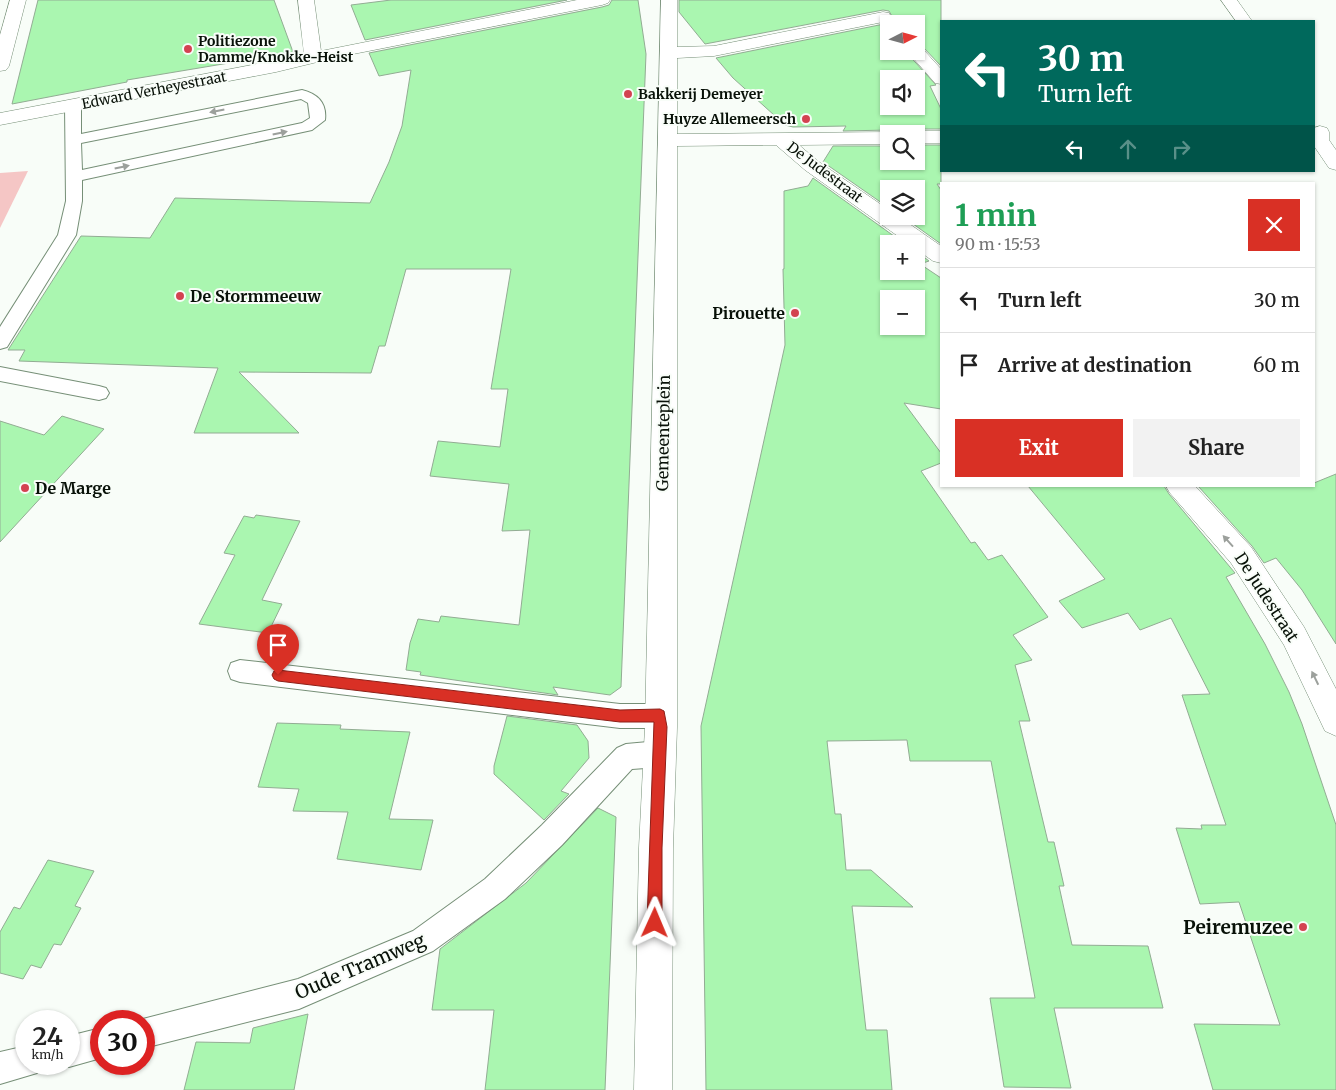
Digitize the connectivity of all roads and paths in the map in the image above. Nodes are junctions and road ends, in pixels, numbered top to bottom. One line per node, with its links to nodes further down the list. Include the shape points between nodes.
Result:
1 (18, 0): 11 (street)
2 (306, 0): 9 (street)
3 (602, 0): 9 (street, Edward Verheyestraat)
4 (1229, 0): 7 (street)
5 (669, 6): 8 (street, Gemeenteplein)
6 (880, 15): 8 (street, via 714,51)
7 (1243, 20)
8 (669, 53): 20 (street, Gemeenteplein)
9 (313, 58): 13 (street, Edward Verheyestraat)
10 (924, 60): 12 (street)
11 (0, 66)
12 (940, 78)
13 (73, 105): 14 (street, Edward Verheyestraat); 19 (lane)
14 (0, 119)
15 (1321, 129): 22 (street, via 1319,140)
16 (925, 137): 17 (street)
17 (940, 137)
18 (880, 138): 21 (street)
19 (73, 140): 23 (lane); 23 (lane, one-way to 19, via 307,127 318,120 319,111 318,104 310,96 302,94)
20 (667, 140): 21 (street); 31 (street, Gemeenteplein)
21 (782, 140): 24 (street, De Judestraat, via 812,166)
22 (1336, 164)
23 (74, 177): 25 (lane, via 74,201 67,235)
24 (940, 255)
25 (0, 342)
26 (0, 374): 27 (lane)
27 (99, 393)
28 (1180, 487): 30 (street, De Judestraat, one-way to 28, via 1294,636 1241,555)
29 (240, 671): 31 (lane, via 620,716)
30 (1336, 721)
31 (660, 732): 32 (lane, Oude Tramweg, via 626,757 496,889 423,941 299,994); 35 (street, Gemeenteplein)
32 (155, 1029)
33 (15, 1065): 34 (lane)
34 (0, 1068)
35 (653, 1090)

